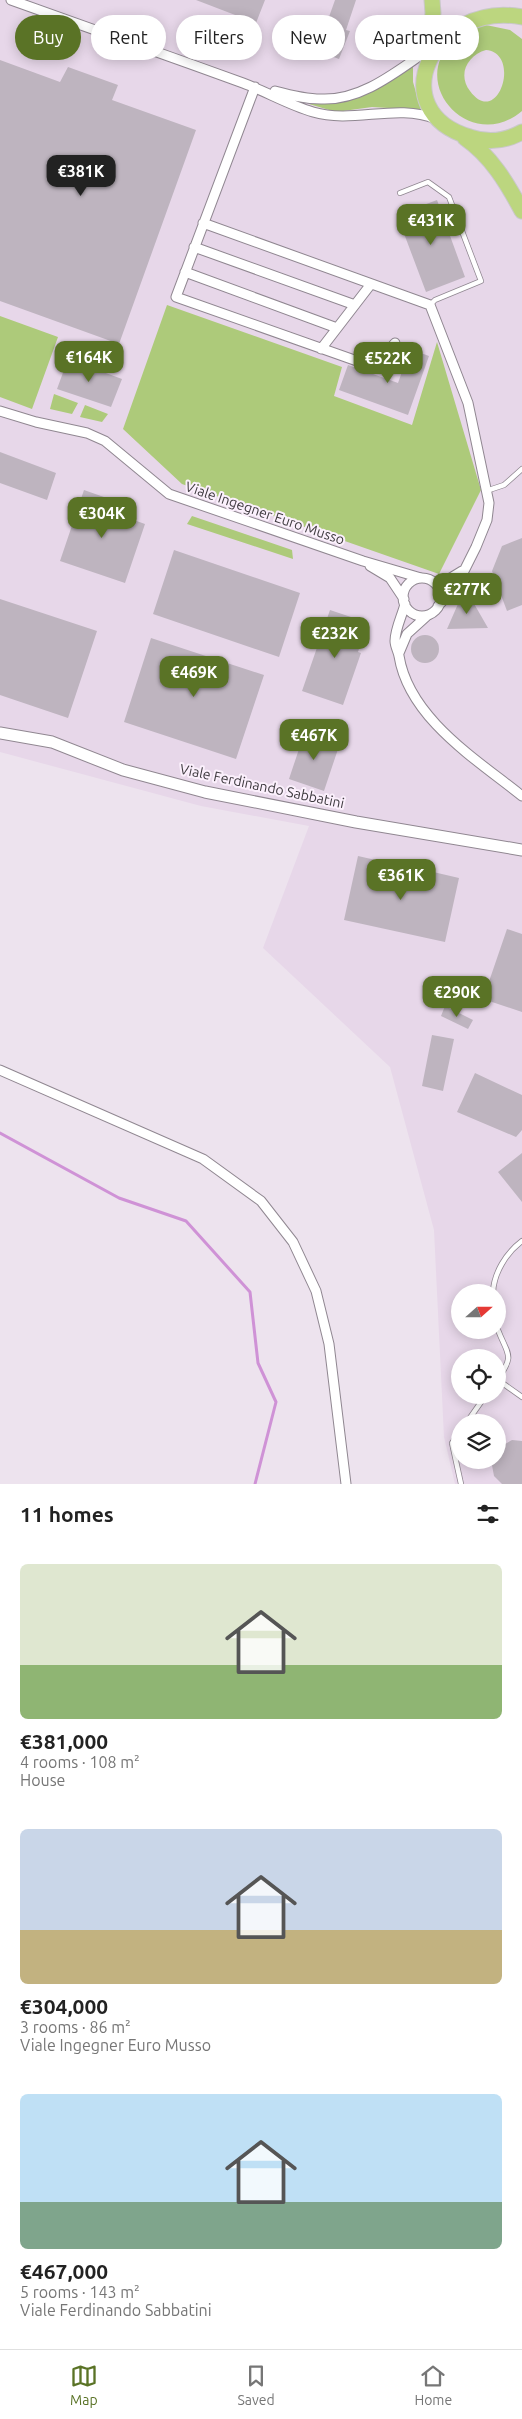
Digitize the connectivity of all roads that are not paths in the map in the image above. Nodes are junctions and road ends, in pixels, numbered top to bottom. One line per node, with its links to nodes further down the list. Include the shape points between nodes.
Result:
1 (11, 0): 9 (street)
2 (432, 0): 4 (main road)
3 (488, 0): 6 (main road)
4 (433, 15)
5 (461, 15): 6 (main road, via 490,8)
6 (518, 15)
7 (410, 60): 9 (street, via 371,87 335,99 304,98)
8 (426, 60): 10 (main road, via 423,75 425,88 432,106)
9 (255, 87): 10 (street, via 328,116 418,113); 14 (street)
10 (448, 126): 11 (main road, via 478,140 504,139); 13 (main road, via 483,153 505,180)
11 (522, 132)
12 (400, 193): 19 (lane, via 428,182 449,198 481,282 435,300)
13 (522, 211)
14 (203, 223): 15 (street); 17 (street)
15 (194, 247): 16 (street); 18 (street)
16 (185, 272): 20 (street); 22 (street, via 176,297)
17 (371, 284): 18 (street); 19 (street)
18 (355, 305): 20 (street)
19 (430, 305): 25 (street, via 468,403)
20 (337, 328): 22 (street)
21 (395, 343): 22 (street, via 374,367)
22 (321, 349)
23 (0, 411): 26 (street, Viale Ingegner Euro Musso, via 105,440 169,494)
24 (522, 469): 25 (lane, via 504,485)
25 (486, 491): 27 (street, via 487,520)
26 (364, 561): 28 (street); 30 (street, via 390,578)
27 (464, 569): 29 (street, via 444,582); 31 (street, via 456,587)
28 (420, 578): 29 (street); 30 (street, via 406,587)
29 (434, 582): 31 (street, via 441,596)
30 (404, 601): 32 (street, via 408,609 418,615); 33 (street, via 395,643)
31 (438, 606): 32 (street)
32 (430, 614): 33 (street, via 407,634)
33 (399, 653): 35 (street, via 400,669 414,697 450,739)
34 (0, 734): 36 (street, Viale Ferdinando Sabbatini, via 52,742 123,770 205,792)
35 (522, 796)
36 (522, 850)
37 (0, 1070): 45 (street, via 202,1159 261,1201 293,1242 316,1291 329,1344)
38 (522, 1242): 39 (lane, via 503,1261)
39 (494, 1284)
40 (502, 1339): 41 (lane, via 509,1354)
41 (506, 1368)
42 (506, 1386): 43 (lane)
43 (522, 1397)
44 (458, 1469): 46 (lane)
45 (346, 1484)
46 (461, 1484)

